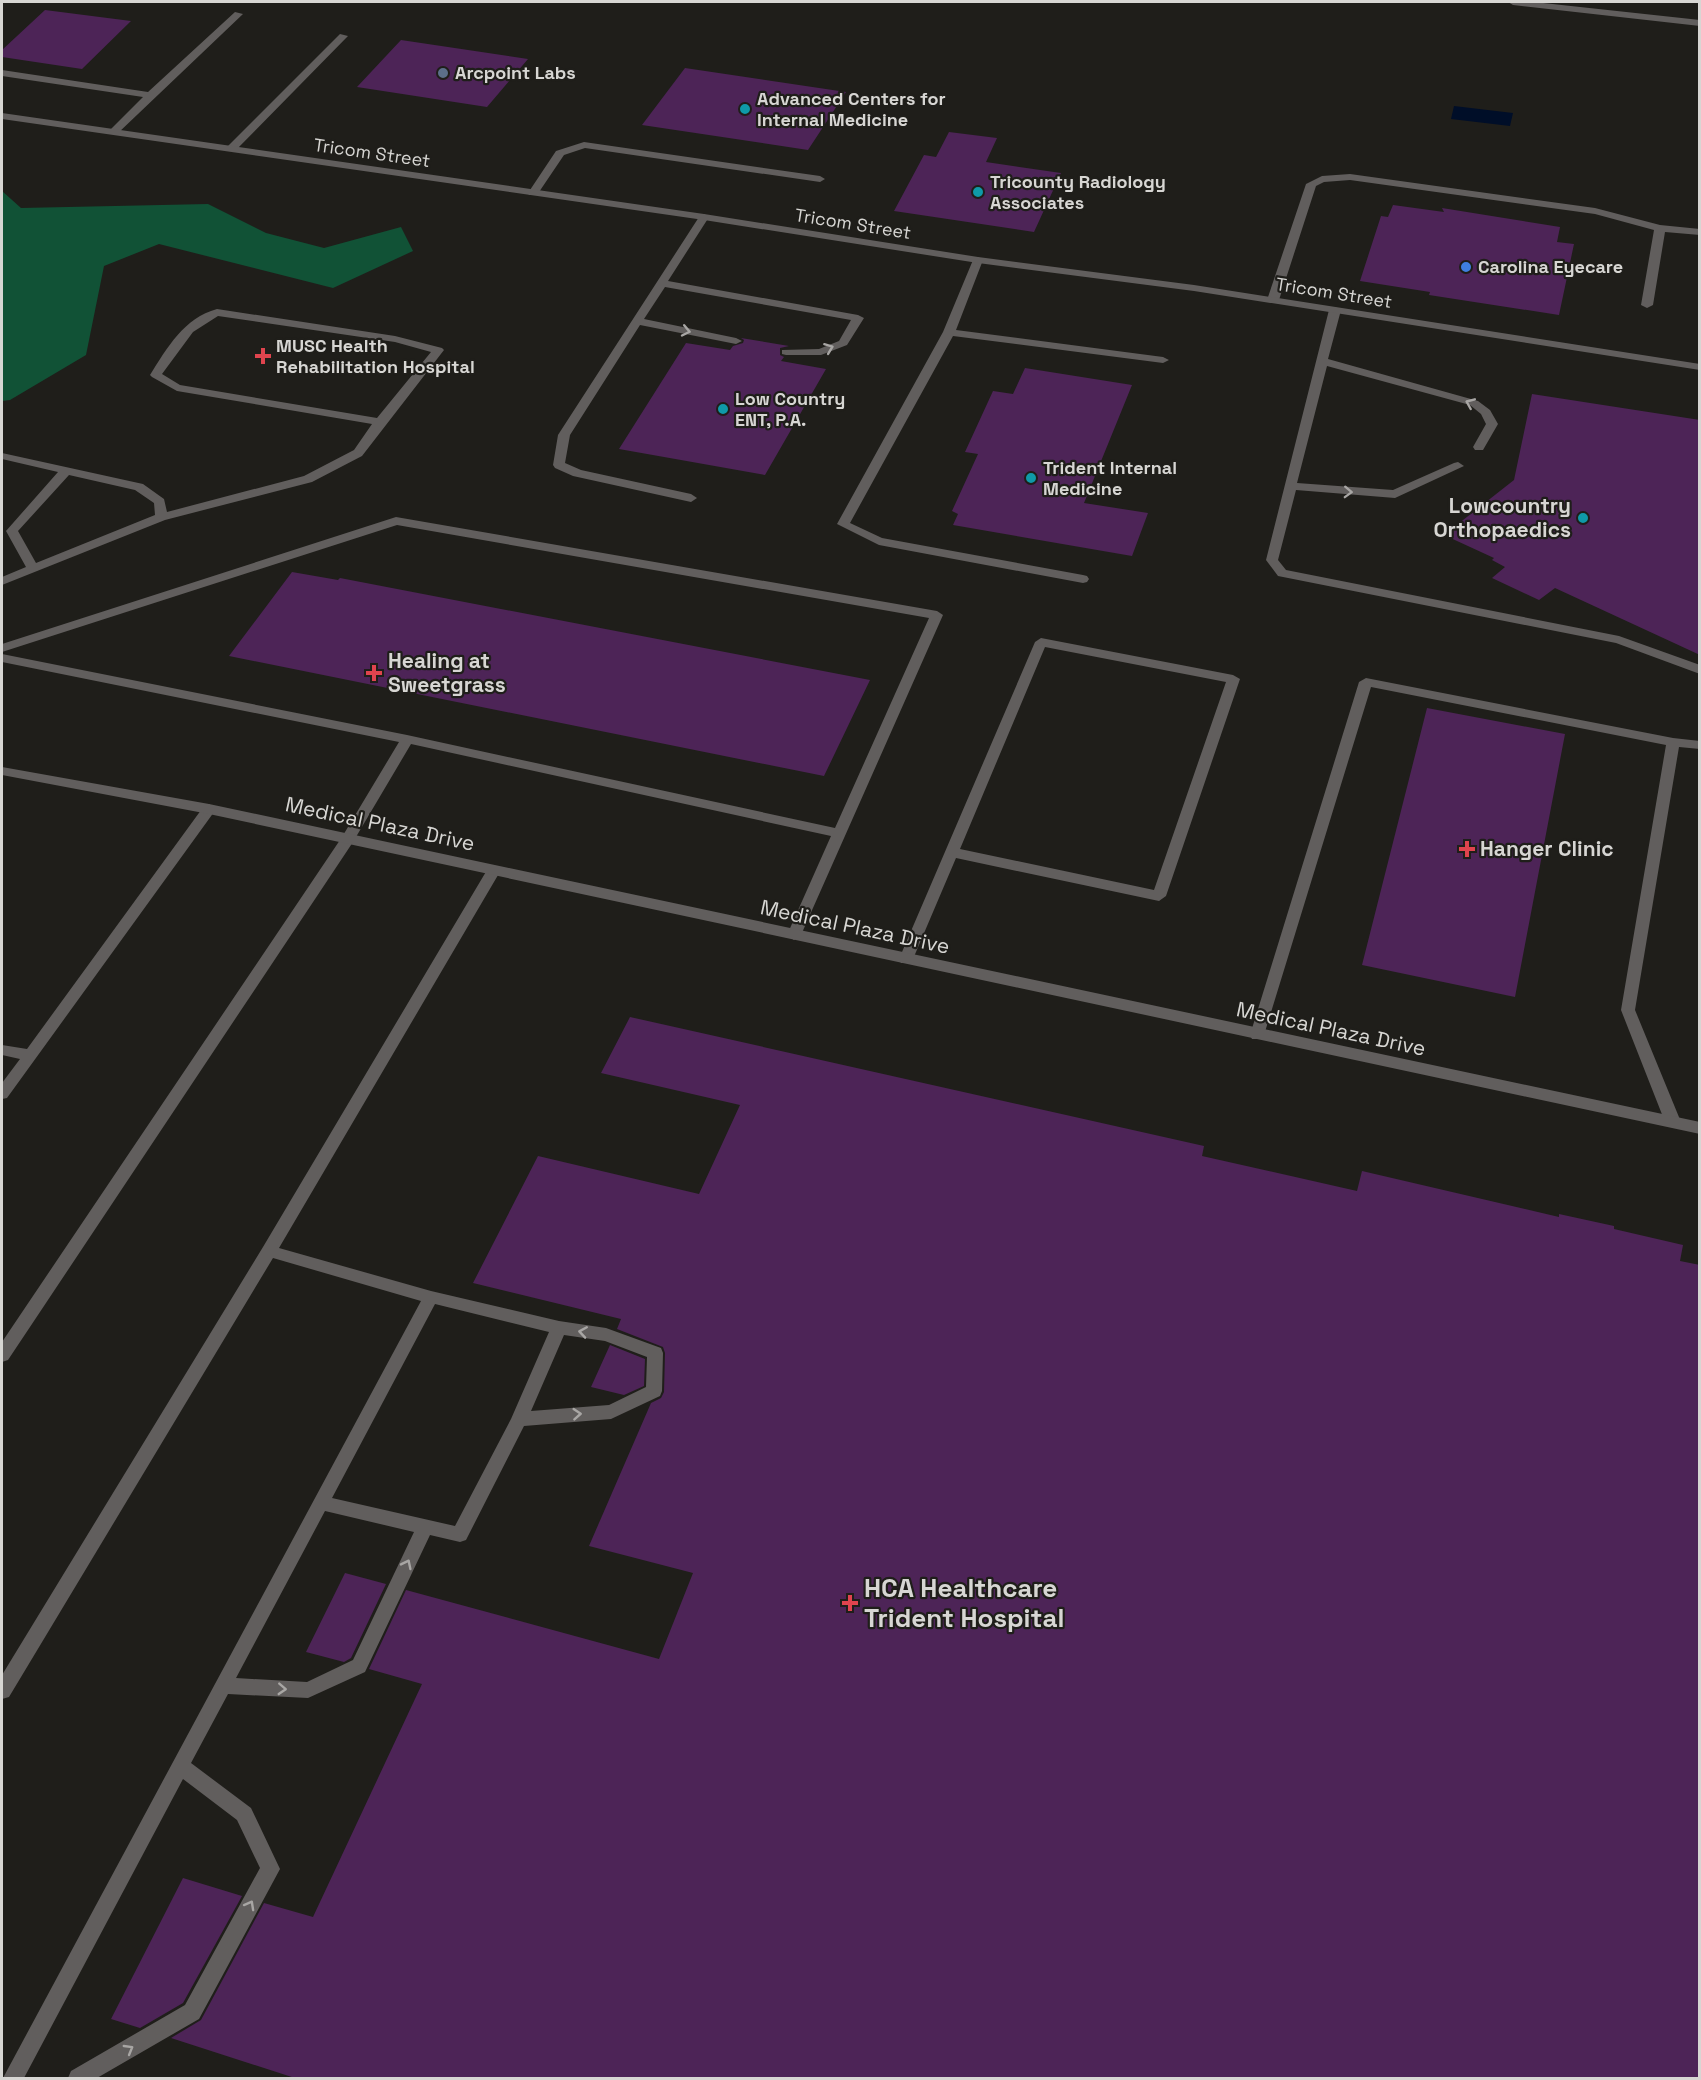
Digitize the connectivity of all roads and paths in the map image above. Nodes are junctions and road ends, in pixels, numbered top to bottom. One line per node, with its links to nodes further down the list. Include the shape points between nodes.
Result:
1 (1513, 2): 3 (street)
2 (238, 14): 6 (street)
3 (1700, 23)
4 (343, 36): 9 (street)
5 (2, 73): 6 (street)
6 (150, 95): 8 (street)
7 (2, 116): 8 (street, Tricom Street)
8 (113, 132): 9 (street, Tricom Street)
9 (231, 149): 11 (street, Tricom Street)
10 (820, 179): 11 (street, via 584,145 560,153)
11 (533, 192): 12 (street, Tricom Street)
12 (704, 217): 15 (street, Tricom Street); 16 (street)
13 (1660, 228): 14 (street); 17 (street, via 1595,211 1350,177 1322,178 1311,184); 18 (street)
14 (1700, 232)
15 (978, 260): 17 (street, Tricom Street); 21 (street)
16 (662, 282): 20 (street); 23 (street, one-way to 16, via 821,352 843,343 858,318)
17 (1273, 300): 19 (street, Tricom Street)
18 (1647, 305)
19 (1335, 310): 25 (street); 26 (street, Tricom Street)
20 (637, 321): 22 (street, one-way to 22); 33 (street, via 564,435 559,465 578,473)
21 (949, 332): 24 (street); 36 (street, via 843,524 879,541)
22 (736, 341)
23 (786, 352)
24 (1163, 360)
25 (1322, 361): 28 (street, one-way to 25, via 1492,424 1486,412 1474,403); 32 (street)
26 (1700, 367)
27 (380, 422): 27 (street, via 177,388 156,375 192,324 217,312 395,339 438,350); 34 (street, via 358,453 308,479)
28 (1479, 447)
29 (2, 456): 31 (street)
30 (1458, 466): 32 (street, one-way to 30, via 1395,494)
31 (67, 470): 34 (street, via 139,487 160,502); 35 (street, via 12,531)
32 (1290, 486): 40 (street, via 1272,560 1282,573 1619,640)
33 (692, 498)
34 (161, 517): 35 (street)
35 (33, 568): 37 (street)
36 (1083, 579)
37 (2, 581)
38 (2, 648): 46 (street, via 396,521 937,615)
39 (2, 658): 41 (street)
40 (1700, 670)
41 (407, 739): 46 (street); 47 (street)
42 (1673, 742): 43 (street); 52 (street, via 1366,682); 56 (street, via 1628,1010)
43 (1700, 746)
44 (2, 771): 45 (street, Medical Plaza Drive)
45 (209, 809): 47 (street, Medical Plaza Drive); 54 (street)
46 (839, 833): 50 (street)
47 (348, 838): 49 (street, Medical Plaza Drive); 61 (street)
48 (952, 852): 48 (street, via 1041,642 1233,679 1159,896); 51 (street)
49 (494, 870): 50 (street, Medical Plaza Drive); 58 (street)
50 (794, 934): 51 (street, Medical Plaza Drive)
51 (906, 959): 52 (street, Medical Plaza Drive)
52 (1257, 1035): 56 (street, Medical Plaza Drive)
53 (2, 1050): 54 (street)
54 (30, 1055): 55 (street)
55 (2, 1094)
56 (1672, 1122): 57 (street, Medical Plaza Drive)
57 (1700, 1128)
58 (269, 1251): 59 (street); 66 (street)
59 (431, 1297): 60 (street); 63 (street)
60 (559, 1328): 62 (street); 62 (street, one-way to 60, via 612,1412 654,1390 655,1353 606,1335)
61 (2, 1355)
62 (519, 1419): 64 (street, via 460,1535)
63 (321, 1503): 64 (street); 65 (street)
64 (425, 1527): 65 (street, one-way to 64, via 308,1690 358,1666)
65 (224, 1686): 67 (street)
66 (2, 1691)
67 (180, 1766): 68 (street); 69 (street, one-way to 67, via 192,2012 270,1869 244,1814)
68 (13, 2079)
69 (78, 2079)

